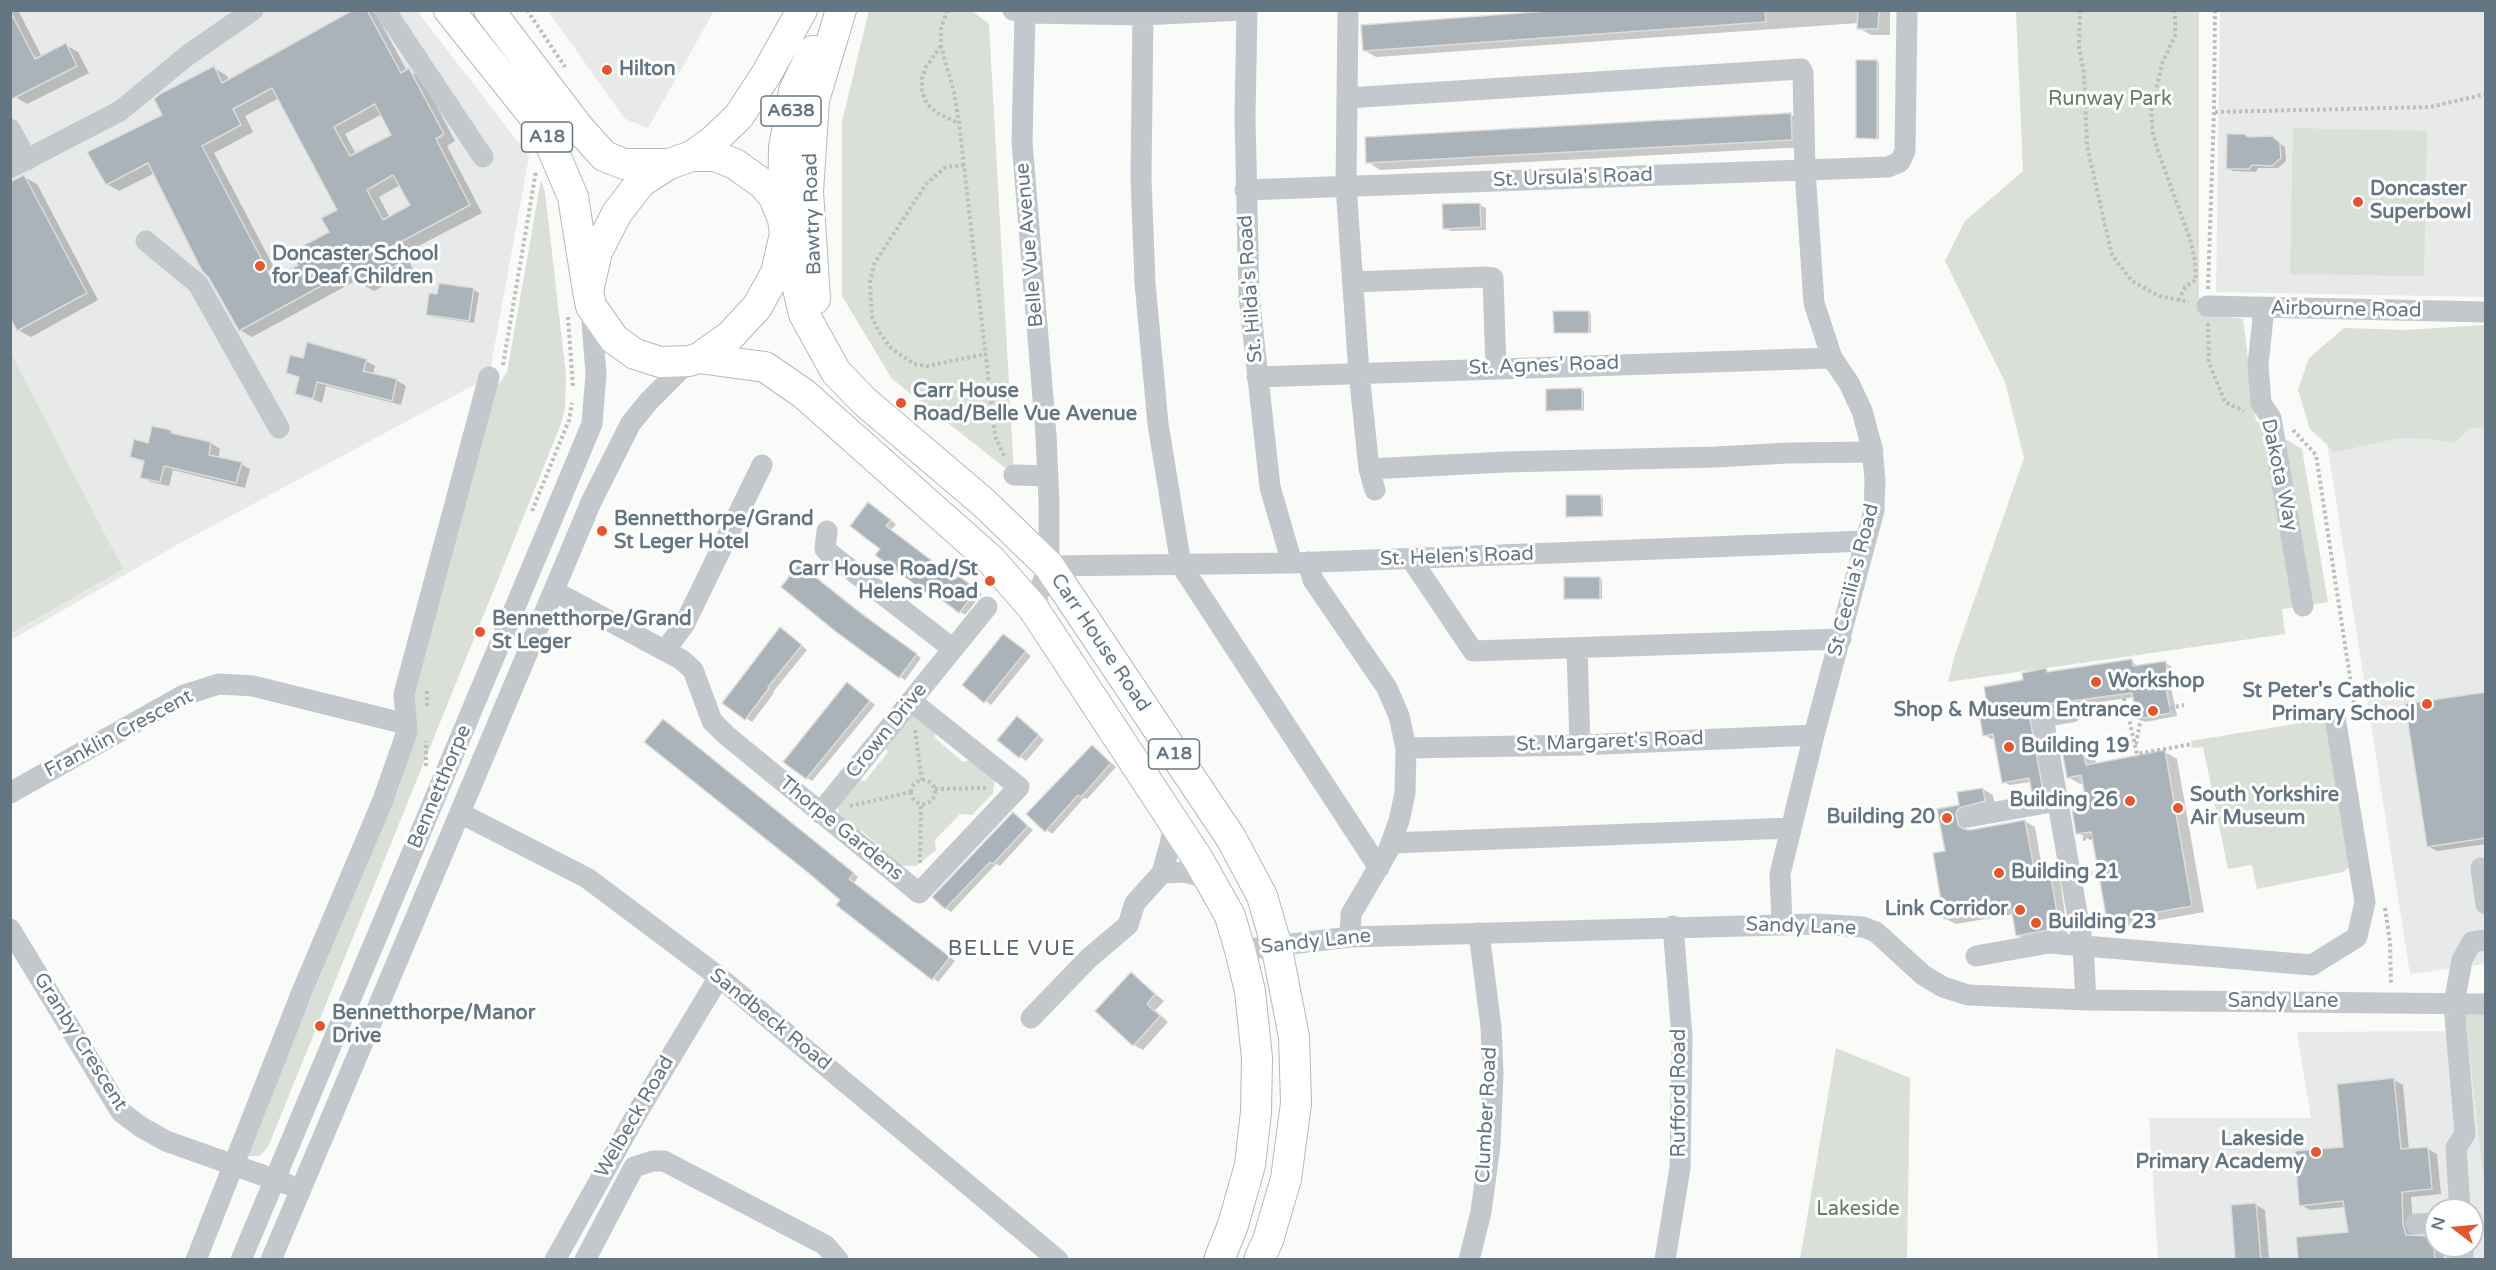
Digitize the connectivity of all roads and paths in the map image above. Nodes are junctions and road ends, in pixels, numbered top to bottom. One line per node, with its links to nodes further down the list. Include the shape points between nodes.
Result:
1 (253, 10): 29 (street, via 188,55 120,111)
2 (385, 10): 27 (street)
3 (449, 10): 38 (highway, A18, via 544,129 573,197)
4 (489, 10): 26 (highway, A18, via 604,156 624,164)
5 (527, 10): 20 (path)
6 (784, 10): 26 (street, via 747,84)
7 (802, 10): 26 (highway, A638, via 739,116)
8 (833, 10): 34 (highway, Bawtry Road / A638, via 794,91 784,148)
9 (841, 10): 42 (highway, Bawtry Road, via 813,100 808,180)
10 (947, 10): 19 (path)
11 (1244, 10): 18 (street); 33 (street, St. Hilda's Road)
12 (1348, 10): 22 (street)
13 (1907, 10): 31 (street, St. Ursula's Road, via 1905,151 1900,162 1888,167)
14 (2080, 10): 37 (path, via 2087,146 2112,255 2132,281 2159,296)
15 (2175, 10): 37 (path, via 2175,36 2162,64 2151,111 2157,151 2195,261 2196,280 2185,287)
16 (2215, 10): 23 (path)
17 (1019, 12): 18 (street); 57 (street, Belle Vue Avenue, via 1022,142)
18 (1143, 13): 63 (street, via 1141,179 1145,283 1158,424)
19 (941, 46): 24 (path); 24 (path, via 926,67 922,92 937,113)
20 (566, 68)
21 (2486, 94): 23 (path, via 2430,107)
22 (1347, 98): 31 (street, St Cecilia's Road, via 1801,69); 32 (street)
23 (2214, 112): 39 (path)
24 (959, 123): 30 (path)
25 (10, 129): 29 (street)
26 (692, 154): 34 (highway, via 715,156 735,164 763,184 774,197); 38 (highway, via 641,182 617,213 597,252)
27 (483, 157)
28 (538, 161): 48 (path, via 502,368)
29 (19, 164)
30 (964, 165): 43 (path); 43 (path, via 946,167 926,183 874,264 870,282 872,317 891,348 914,364 927,366)
31 (1805, 171): 32 (street, St. Ursula's Road); 44 (street, St Cecilia's Road, via 1814,303)
32 (1346, 186): 33 (street, St. Ursula's Road); 36 (street)
33 (1245, 190): 49 (street, St. Hilda's Road)
34 (784, 226): 42 (highway, Carr House Road / A18, via 804,314); 45 (highway, via 776,273 757,307 730,336)
35 (146, 241): 52 (street, via 198,285)
36 (1353, 282): 46 (street, via 1493,278); 47 (street)
37 (2179, 300): 39 (path)
38 (582, 301): 45 (highway, via 614,339 635,354 660,362); 50 (street, Bennetthorpe); 50 (path, via 574,392)
39 (2207, 306): 40 (street, Airbourne Road); 51 (path, via 2209,363 2225,402 2245,412)
40 (2264, 309): 41 (street, Airbourne Road); 51 (street, Dakota Way, via 2258,365)
41 (2486, 312)
42 (822, 349): 64 (highway, Carr House Road / A18, via 836,372 864,401 984,503)
43 (986, 354): 56 (path, via 995,436)
44 (1832, 358): 46 (street, St. Agnes' Road); 53 (street, St Cecilia's Road, via 1862,411)
45 (694, 360): 65 (street, Bennetthorpe, via 631,423 592,500); 68 (highway, Carr House Road / A18, via 765,367 804,394 991,560)
46 (1496, 368): 47 (street, St. Agnes' Road)
47 (1359, 373): 49 (street, St. Agnes' Road); 55 (street)
48 (489, 377): 81 (street, via 404,694)
49 (1257, 377): 62 (street, St. Hilda's Road, via 1270,487)
50 (596, 392): 124 (street, Bennetthorpe, via 592,424)
51 (2266, 410): 66 (street, Dakota Way); 80 (path, via 2295,430 2316,455)
52 (279, 428)
53 (1873, 452): 55 (street); 60 (street, St Cecilia's Road, via 1874,510)
54 (762, 465): 71 (street, via 684,625)
55 (1369, 469): 58 (street)
56 (1014, 475): 57 (street)
57 (1048, 476): 64 (street, Belle Vue Avenue)
58 (1375, 490)
59 (827, 531): 72 (street, via 828,552)
60 (1866, 541): 61 (street, St. Helen's Road); 69 (street, St Cecilia's Road)
61 (1411, 559): 62 (street, St. Helen's Road); 70 (street, via 1473,651)
62 (1300, 563): 63 (street, St. Helen's Road); 86 (street, St. Hilda's Road, via 1387,688)
63 (1181, 565): 64 (street, St. Helen's Road); 100 (street)
64 (1049, 566): 68 (street); 113 (highway, Carr House Road / A18, via 1231,838 1262,896)
65 (554, 591): 71 (street, Thorpe Gardens); 94 (street, Bennetthorpe)
66 (2303, 606)
67 (987, 607): 72 (street, Crown Drive)
68 (1033, 608): 97 (highway, Carr House Road / A18)
69 (1841, 639): 70 (street); 82 (street, St Cecilia's Road)
70 (1577, 648): 84 (street)
71 (666, 649): 95 (street, Thorpe Gardens, via 693,670 712,721)
72 (953, 649): 74 (street, Crown Drive)
73 (2124, 698): 85 (path)
74 (910, 701): 87 (path); 88 (street); 95 (street, Crown Drive)
75 (2184, 705): 76 (path)
76 (2170, 708)
77 (2072, 712): 92 (street, via 2043,717)
78 (2334, 717): 114 (street, via 2365,902 2357,937 2312,965)
79 (2141, 718): 85 (path)
80 (2356, 722)
81 (406, 724): 91 (street, Franklin Crescent, via 253,686 219,684 184,695); 123 (street, via 407,732 383,800)
82 (1814, 735): 84 (street, St. Margaret's Road); 98 (street, St Cecilia's Road)
83 (2192, 744): 85 (path, via 2138,755)
84 (1580, 745): 86 (street, St. Margaret's Road)
85 (2136, 746)
86 (1406, 748): 99 (street, St. Hilda's Road, via 1405,793)
87 (922, 780): 89 (path, via 930,781); 90 (path, via 913,785)
88 (1019, 787): 89 (path); 104 (street, Thorpe Gardens)
89 (935, 789): 93 (path, via 933,799)
90 (911, 792): 93 (path); 95 (path)
91 (10, 793)
92 (2057, 801): 96 (street); 114 (street)
93 (921, 804): 104 (path)
94 (460, 813): 117 (street, Sandbeck Road, via 587,878); 125 (street, Bennetthorpe)
95 (820, 813): 104 (street, Thorpe Gardens)
96 (1968, 817)
97 (1174, 821): 102 (street); 103 (highway, Carr House Road / A18)
98 (1791, 828): 99 (street); 107 (street, St Cecilia's Road, via 1780,874)
99 (1391, 843): 100 (street, St. Hilda's Road)
100 (1379, 868): 111 (street, St. Hilda's Road, via 1351,914)
101 (2481, 868): 105 (street)
102 (1162, 873): 103 (street, via 1184,872); 122 (street, via 1136,903 1128,926 1089,957)
103 (1209, 878): 115 (highway, Carr House Road / A18, via 1230,916)
104 (919, 892)
105 (2486, 904)
106 (2385, 907): 119 (path)
107 (1782, 923): 108 (street, Sandy Lane); 118 (street, Sandy Lane, via 1863,927 1876,932 1923,975 1943,987 1968,994)
108 (1673, 926): 110 (street, Sandy Lane); 137 (street, Rufford Road, via 1682,1037 1680,1156)
109 (10, 929): 123 (street, Granby Crescent, via 121,1112 166,1141)
110 (1479, 933): 111 (street, Sandy Lane); 136 (street, Clumber Road, via 1494,1073 1490,1145 1481,1212)
111 (1350, 937): 113 (street, Sandy Lane)
112 (2486, 940): 120 (street, via 2472,942 2462,960)
113 (1276, 944): 115 (street, Sandy Lane); 135 (highway, Carr House Road / A18, via 1294,1037 1296,1103 1286,1179)
114 (2083, 947): 116 (street, via 2049,943); 118 (street)
115 (1240, 950): 134 (highway, Carr House Road / A18, via 1257,1058 1256,1112 1250,1166)
116 (1976, 956)
117 (718, 977): 130 (street, Welbeck Road); 133 (street, Sandbeck Road)
118 (2086, 1000): 119 (street, Sandy Lane)
119 (2391, 1003): 120 (street, Sandy Lane)
120 (2454, 1004): 121 (street, Sandy Lane); 126 (street, via 2465,1134 2456,1148)
121 (2486, 1004)
122 (1031, 1018)
123 (234, 1166): 124 (street, Granby Crescent); 127 (street)
124 (275, 1180): 125 (street, Granby Crescent); 128 (street, Bennetthorpe)
125 (300, 1189): 129 (street, Bennetthorpe)
126 (2459, 1198)
127 (196, 1260)
128 (242, 1260)
129 (271, 1260)
130 (555, 1260)
131 (585, 1260): 132 (street, via 633,1167 664,1161 825,1245)
132 (838, 1260)
133 (1058, 1260)
134 (1219, 1260)
135 (1259, 1260)
136 (1469, 1260)
137 (1665, 1260)

